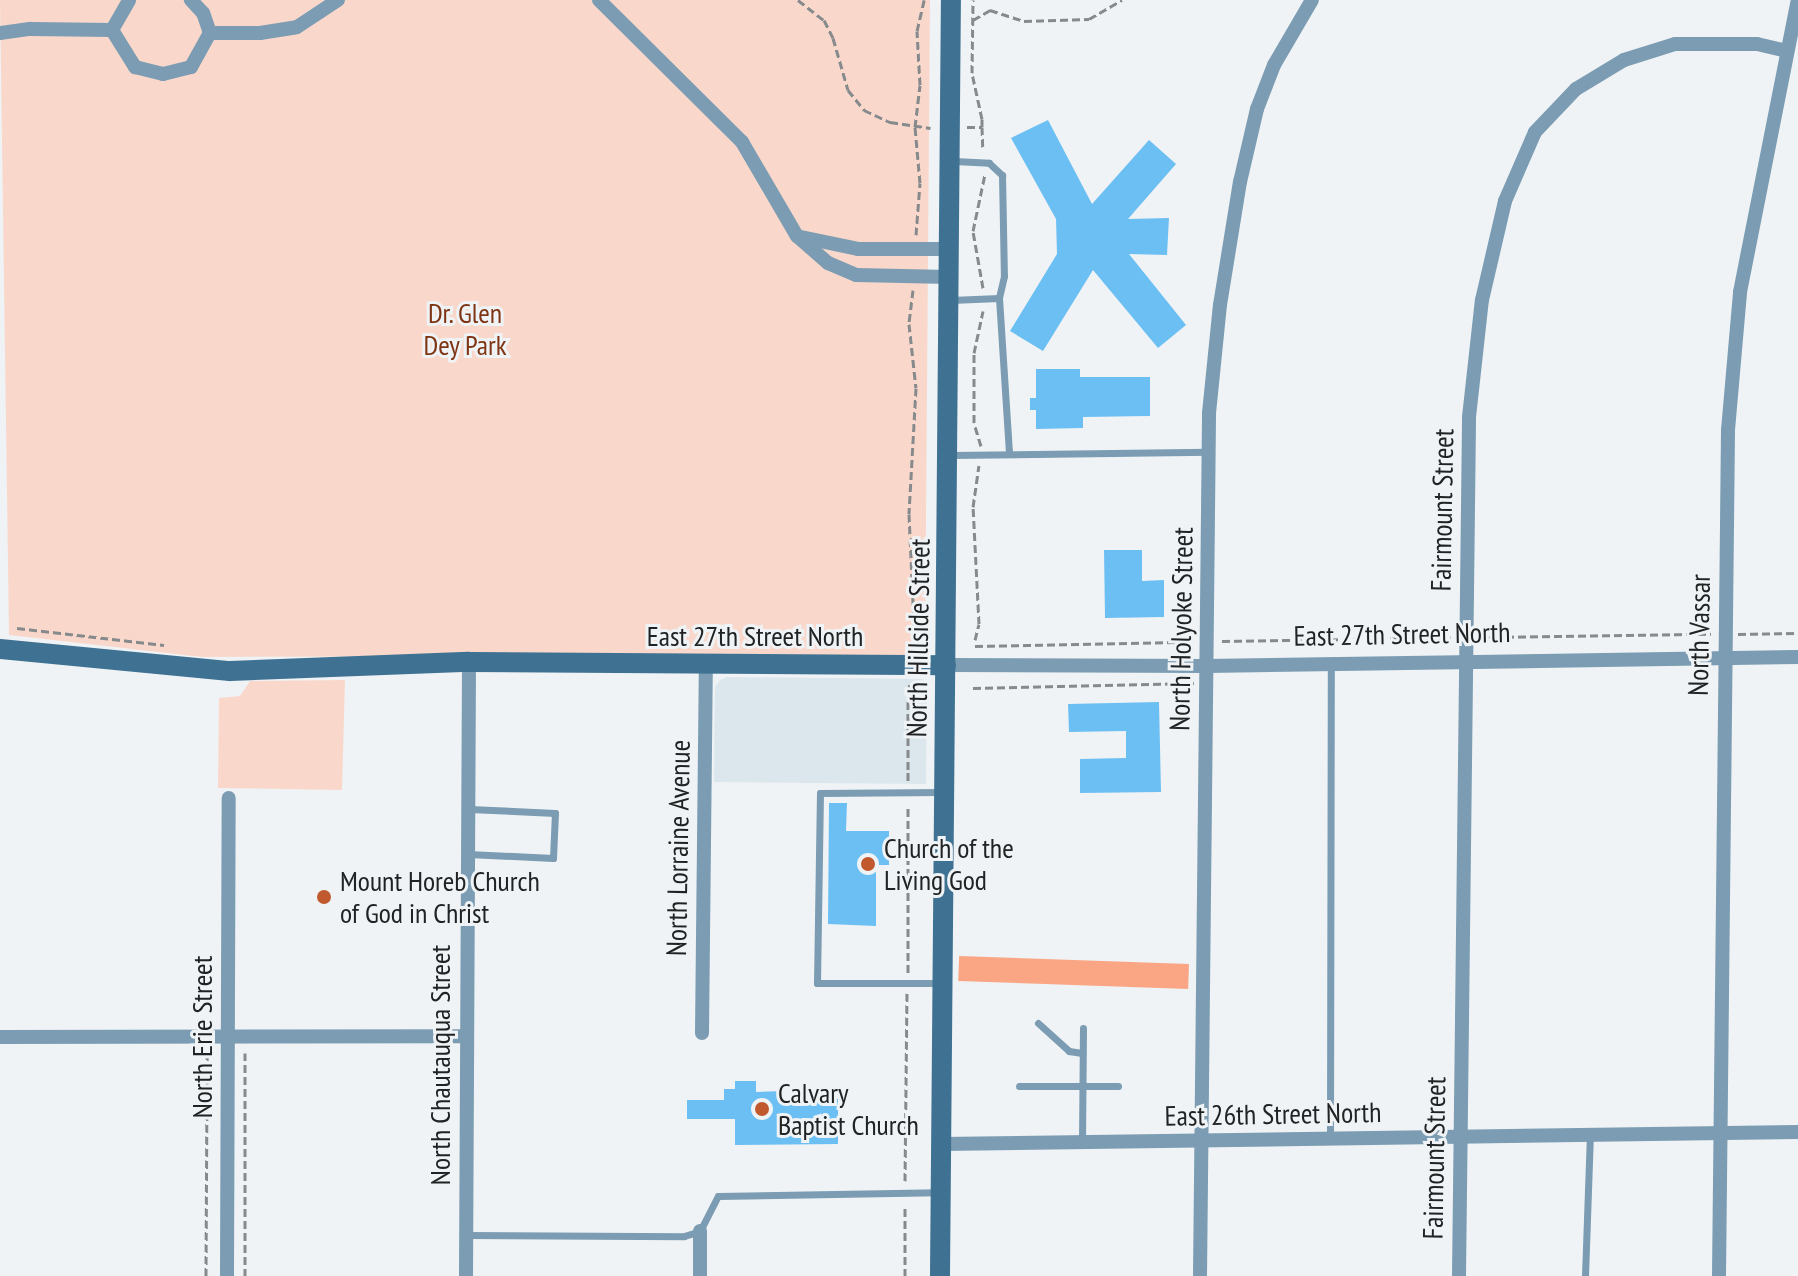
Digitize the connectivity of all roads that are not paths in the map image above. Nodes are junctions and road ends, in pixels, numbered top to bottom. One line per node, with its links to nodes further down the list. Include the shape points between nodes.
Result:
1 (129, 0): 8 (street)
2 (191, 0): 10 (street)
3 (338, 0): 10 (street, via 297,27)
4 (599, 0): 13 (street, via 742,142)
5 (951, 0): 12 (main road, North Hillside Street)
6 (1312, 0): 18 (street, North Holyoke Street, via 1274,65 1257,109 1220,305)
7 (1798, 0): 11 (street, North Vassar)
8 (112, 30): 9 (street); 10 (street, via 135,67 163,74 191,67)
9 (0, 33)
10 (210, 33)
11 (1787, 51): 23 (street, North Vassar, via 1740,292 1728,430); 24 (street, Fairmount Street, via 1757,44 1689,43 1624,60 1576,89 1535,132 1505,201 1482,300 1469,417)
12 (950, 161): 14 (main road, North Hillside Street); 16 (lane, via 984,163 1002,175 1004,276)
13 (797, 236): 14 (street, via 858,249); 15 (street, via 828,263 856,275)
14 (949, 249): 15 (main road, North Hillside Street)
15 (949, 277): 17 (main road, North Hillside Street)
16 (999, 298): 17 (lane); 19 (lane)
17 (949, 300): 20 (main road, North Hillside Street)
18 (1209, 452): 19 (lane); 29 (street, North Holyoke Street)
19 (1009, 454): 20 (lane)
20 (948, 455): 28 (main road, North Hillside Street)
21 (0, 649): 25 (main road, East 27th Street North, via 230,671)
22 (1798, 657): 23 (street, East 27th Street North)
23 (1725, 659): 24 (street, East 27th Street North); 46 (street, North Vassar)
24 (1465, 660): 26 (street, East 27th Street North); 48 (street, Fairmount Street)
25 (469, 662): 27 (main road, East 27th Street North); 32 (street, North Chautauqua Street)
26 (1331, 663): 29 (street, East 27th Street North); 49 (lane)
27 (706, 664): 28 (main road, East 27th Street North); 37 (street, North Lorraine Avenue)
28 (946, 665): 29 (street, East 27th Street North); 30 (main road, North Hillside Street)
29 (1206, 666): 50 (street, North Holyoke Street)
30 (944, 792): 34 (main road, North Hillside Street); 34 (lane, via 820,793 817,983)
31 (229, 798): 38 (street, North Erie Street)
32 (467, 809): 33 (street, North Chautauqua Street); 33 (lane, via 555,813 553,858)
33 (466, 854): 39 (street, North Chautauqua Street)
34 (943, 983): 52 (main road, North Hillside Street)
35 (1038, 1023): 41 (lane, via 1069,1051)
36 (1083, 1028): 41 (lane)
37 (702, 1033)
38 (229, 1036): 39 (street); 40 (street); 56 (street, North Erie Street)
39 (464, 1036): 55 (street, North Chautauqua Street)
40 (0, 1037)
41 (1082, 1053): 44 (lane)
42 (1019, 1086): 44 (lane)
43 (1118, 1086): 44 (lane)
44 (1082, 1087): 51 (lane)
45 (1798, 1132): 46 (street, East 26th Street North)
46 (1721, 1133): 47 (street, East 26th Street North); 63 (street, North Vassar)
47 (1590, 1135): 48 (street, East 26th Street North); 62 (lane)
48 (1460, 1137): 49 (street, East 26th Street North); 61 (street, Fairmount Street)
49 (1330, 1139): 50 (street, East 26th Street North)
50 (1201, 1141): 51 (street, East 26th Street North); 60 (street, North Holyoke Street)
51 (1082, 1142): 52 (street, East 26th Street North)
52 (941, 1144): 53 (main road, North Hillside Street)
53 (941, 1191): 54 (lane, via 718,1196); 59 (main road, North Hillside Street)
54 (700, 1231): 55 (lane, via 684,1236); 58 (street)
55 (466, 1235): 57 (street, North Chautauqua Street)
56 (227, 1276)
57 (466, 1276)
58 (700, 1276)
59 (940, 1276)
60 (1200, 1276)
61 (1459, 1276)
62 (1585, 1276)
63 (1719, 1276)

